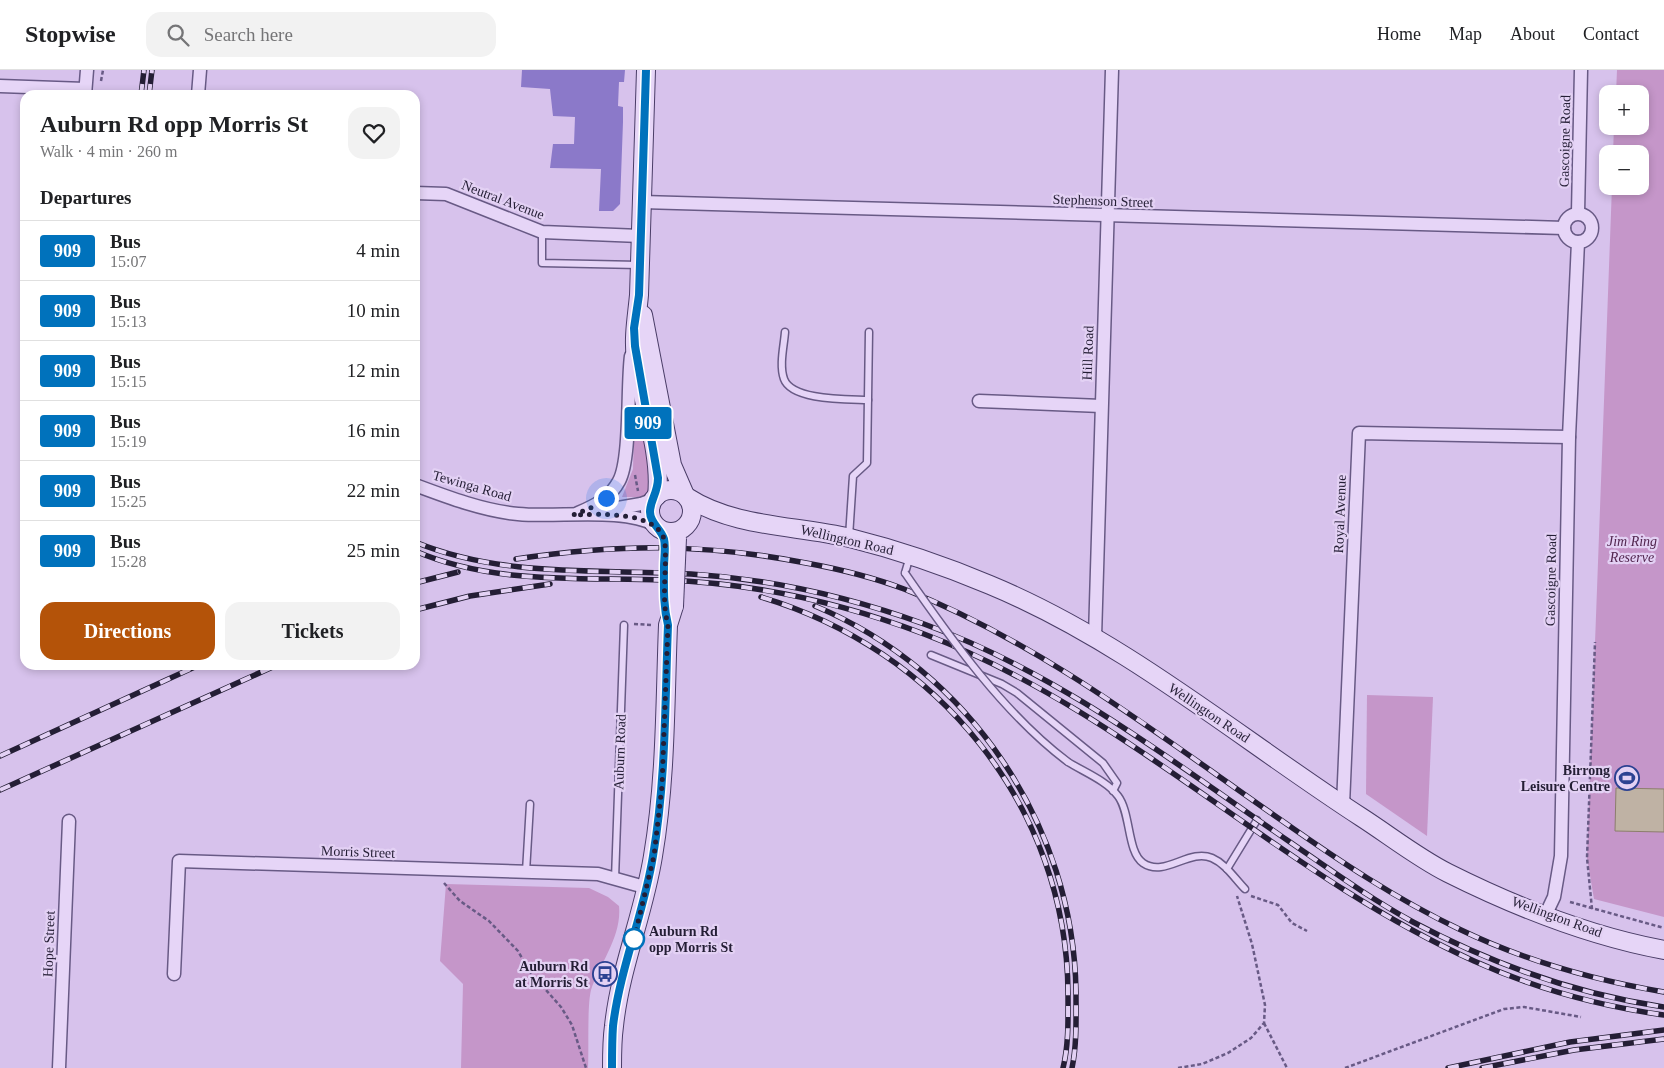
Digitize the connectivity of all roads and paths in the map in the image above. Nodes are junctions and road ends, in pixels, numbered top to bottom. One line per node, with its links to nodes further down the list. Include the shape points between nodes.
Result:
1 (87, 70): 8 (street)
2 (200, 70): 9 (street)
3 (646, 70): 11 (main road)
4 (1112, 70): 13 (street, Hill Road)
5 (1581, 70): 12 (street, Gascoigne Road)
6 (0, 86): 7 (street)
7 (57, 90)
8 (85, 90)
9 (198, 90)
10 (420, 193): 15 (street, Neutral Avenue, via 446,194)
11 (642, 202): 13 (street, Stephenson Street); 16 (main road)
12 (1578, 214): 14 (street, via 1570,216); 17 (street, via 1587,216 1593,228 1587,240)
13 (1107, 217): 14 (street, Stephenson Street); 25 (street, Hill Road)
14 (1564, 228): 17 (street, via 1567,236)
15 (542, 232): 16 (street, Neutral Avenue); 18 (lane, via 542,263)
16 (640, 236): 18 (main road)
17 (1578, 242): 26 (street, Gascoigne Road)
18 (640, 265): 19 (main road)
19 (639, 295): 20 (main road); 30 (main road, via 672,465)
20 (634, 328): 29 (main road, via 636,360 657,470); 31 (street, via 622,474 606,498)
21 (785, 332): 23 (lane, via 782,367 784,380 791,388 825,398)
22 (869, 332): 23 (lane)
23 (868, 400): 34 (lane, via 867,462 853,476)
24 (979, 401): 25 (street)
25 (1101, 406): 39 (street, Hill Road)
26 (1569, 437): 44 (street, Royal Avenue, via 1358,433); 56 (street, Gascoigne Road, via 1561,856 1554,897)
27 (634, 471): 29 (path)
28 (420, 486): 31 (street, Tewinga Road, via 488,509 517,514)
29 (650, 496): 30 (main road, via 670,490); 31 (street, Tewinga Road, via 638,504); 33 (main road, via 650,514)
30 (686, 496): 32 (main road, Wellington Road, via 705,508); 33 (main road, via 692,505 692,514)
31 (578, 515): 33 (street, Tewinga Road, via 632,518)
32 (736, 519): 33 (main road, Wellington Road, via 705,521); 34 (main road, Wellington Road)
33 (671, 531): 38 (main road, bridge, via 668,605)
34 (849, 538): 35 (main road, Wellington Road)
35 (910, 555): 39 (main road, Wellington Road, via 993,586); 42 (lane, bridge, via 906,573 935,616 1018,719 1042,743)
36 (632, 624): 38 (path)
37 (624, 625): 51 (lane, Auburn Road)
38 (660, 625): 52 (main road, via 662,786)
39 (1095, 637): 44 (main road, Wellington Road)
40 (1595, 642): 55 (path, via 1587,858)
41 (932, 655): 42 (lane, via 1017,693 1103,763 1116,783)
42 (1113, 791): 47 (lane, via 1124,806 1136,854 1144,864 1160,867 1201,855 1213,858)
43 (530, 804): 49 (lane)
44 (1343, 805): 56 (main road, Wellington Road, via 1446,872)
45 (69, 820): 63 (street, Hope Street)
46 (1257, 820): 47 (lane)
47 (1227, 869): 50 (lane)
48 (442, 870): 49 (street, Morris Street); 60 (street, Morris Street, via 179,861); 64 (path, via 443,881 460,901 506,937 561,1008 572,1025)
49 (526, 872): 51 (street, Morris Street, via 598,874)
50 (1235, 878): 53 (lane); 62 (path, via 1263,997)
51 (615, 879): 52 (street, Morris Street)
52 (648, 888): 65 (main road, via 619,994)
53 (1245, 889): 58 (path, via 1252,897 1278,905 1292,923)
54 (1570, 902): 55 (path)
55 (1592, 909): 57 (path)
56 (1545, 916): 59 (main road, Wellington Road, via 1632,944)
57 (1664, 928)
58 (1307, 932)
59 (1664, 950)
60 (174, 974)
61 (1581, 1017): 68 (path, via 1524,1006 1504,1009)
62 (1264, 1022): 66 (path, via 1251,1038 1228,1053 1202,1064); 67 (path)
63 (59, 1068)
64 (586, 1068)
65 (612, 1068)
66 (1178, 1068)
67 (1286, 1068)
68 (1345, 1068)

